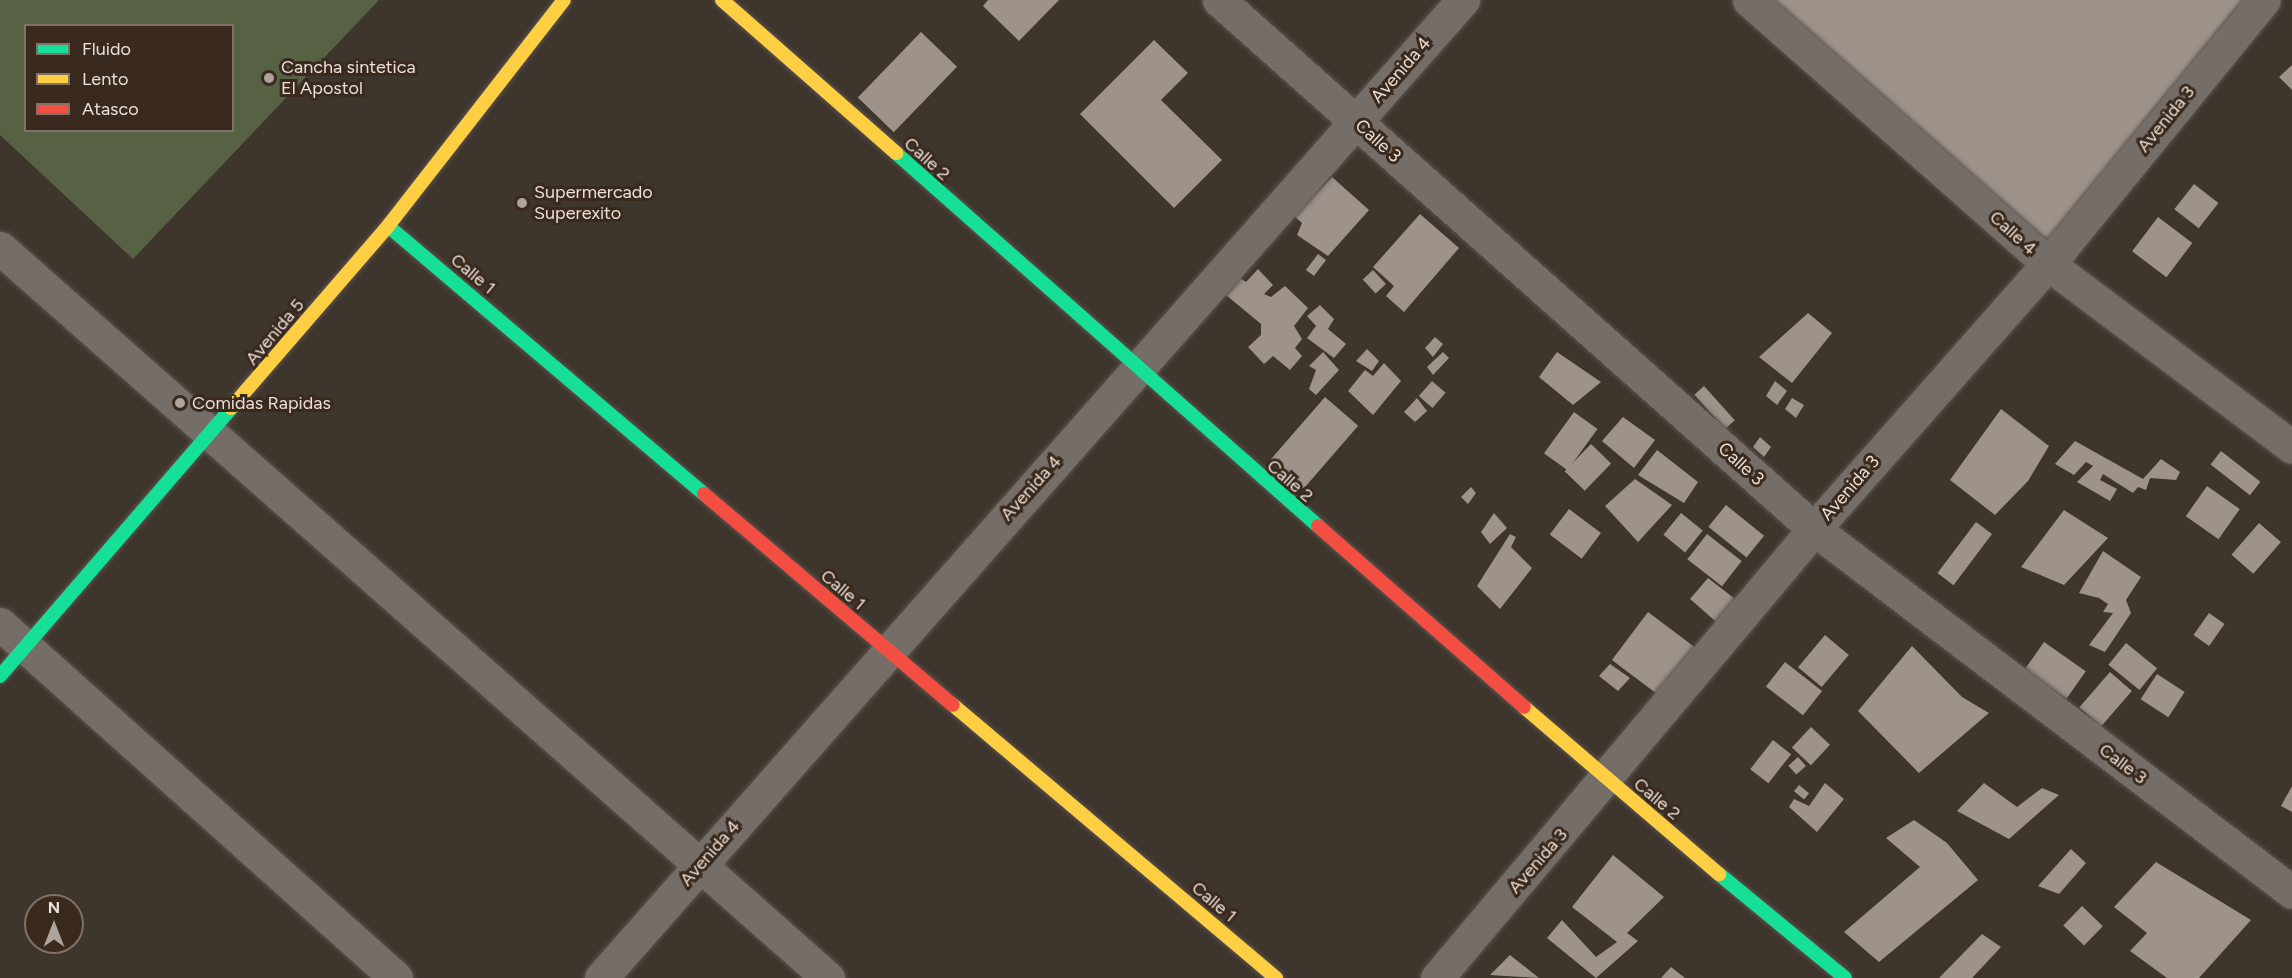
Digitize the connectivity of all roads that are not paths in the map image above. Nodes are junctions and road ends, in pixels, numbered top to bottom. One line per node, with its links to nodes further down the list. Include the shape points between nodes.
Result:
1 (564, 0): 8 (street, Avenida 5)
2 (722, 0): 11 (street, Calle 2)
3 (1219, 0): 7 (street, Calle 3)
4 (1463, 0): 7 (street, Avenida 4)
5 (1749, 0): 10 (street, Calle 4)
6 (2264, 0): 10 (street, Avenida 3)
7 (1356, 121): 11 (street, Avenida 4); 14 (street, Calle 3)
8 (388, 226): 12 (street, Avenida 5); 17 (street, Calle 1)
9 (0, 248): 12 (street)
10 (2047, 263): 13 (street, Calle 4); 14 (street, Avenida 3)
11 (1136, 371): 17 (street, Avenida 4); 19 (street, Calle 2)
12 (213, 433): 16 (street, Avenida 5); 20 (street)
13 (2292, 447)
14 (1814, 529): 19 (street, Avenida 3); 21 (street, Calle 3)
15 (0, 624): 16 (street)
16 (27, 646): 18 (street, Avenida 5); 22 (street)
17 (885, 650): 20 (street, Avenida 4); 25 (street, Calle 1)
18 (0, 676)
19 (1607, 781): 26 (street, Avenida 3); 27 (street, Calle 2)
20 (699, 866): 23 (street, Avenida 4); 24 (street)
21 (2292, 892)
22 (396, 978)
23 (602, 978)
24 (828, 978)
25 (1276, 978)
26 (1437, 978)
27 (1845, 978)

